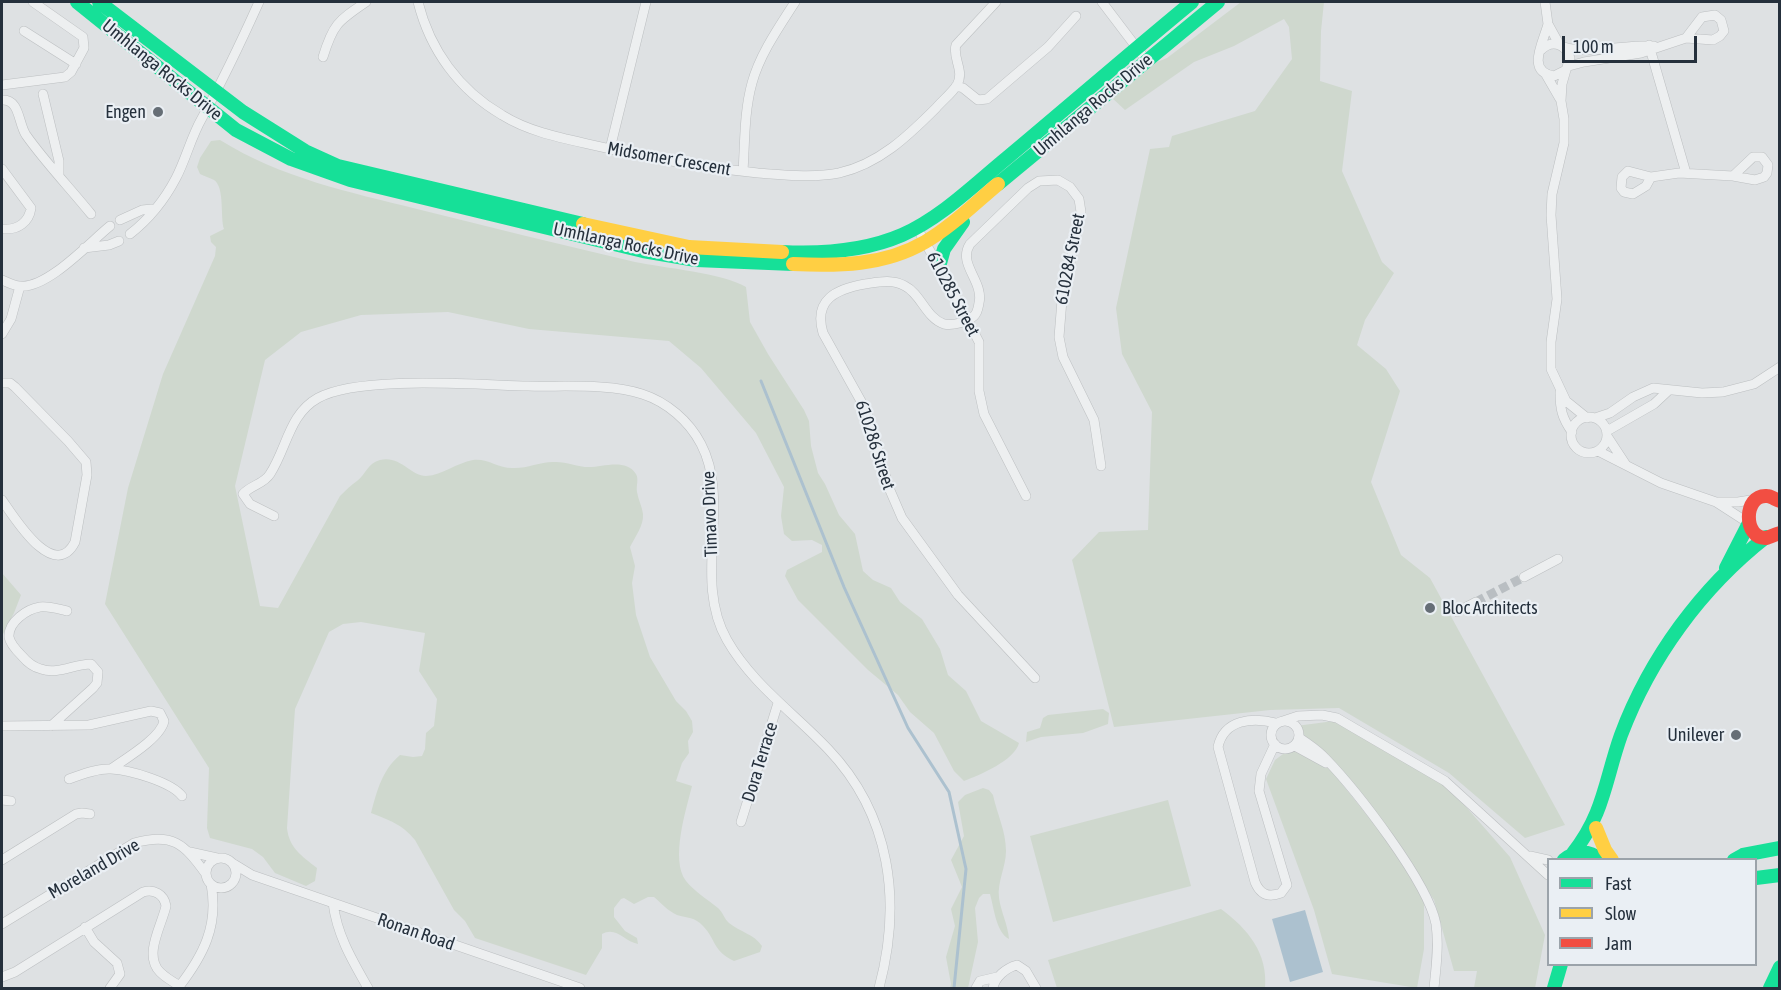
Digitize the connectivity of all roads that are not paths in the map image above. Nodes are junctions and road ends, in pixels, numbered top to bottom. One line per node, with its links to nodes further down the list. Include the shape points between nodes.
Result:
1 (33, 2): 24 (street, via 83,37 84,48)
2 (77, 2): 33 (main road, Umhlanga Rocks Drive)
3 (99, 2): 29 (main road, Umhlanga Rocks Drive)
4 (259, 2): 29 (street)
5 (366, 2): 22 (street, via 337,23)
6 (418, 2): 34 (street, Midsomer Crescent, via 442,59 481,101 512,122)
7 (646, 2): 34 (street)
8 (795, 2): 36 (street, via 766,49 752,82)
9 (996, 2): 28 (street, via 956,45 954,52 960,72)
10 (1101, 2): 19 (street)
11 (1192, 2): 19 (main road, Umhlanga Rocks Drive)
12 (1218, 2): 23 (main road, Umhlanga Rocks Drive)
13 (1545, 2): 15 (street)
14 (1076, 16): 28 (street, via 1048,47 987,99 978,100)
15 (1548, 24): 18 (street); 21 (street)
16 (24, 31): 24 (street)
17 (1686, 38): 20 (street)
18 (1561, 45): 20 (street, via 1581,50); 21 (street, via 1548,44); 25 (street, via 1570,58)
19 (1136, 47): 23 (street); 46 (main road, Umhlanga Rocks Drive, via 1064,111)
20 (1653, 47): 25 (street); 37 (street)
21 (1540, 51): 26 (street, via 1537,62)
22 (323, 57)
23 (1146, 60): 41 (main road, Umhlanga Rocks Drive)
24 (76, 64): 27 (street, via 65,77)
25 (1568, 68): 26 (street, via 1559,75); 32 (street)
26 (1545, 73): 32 (street)
27 (2, 86)
28 (956, 86): 36 (street, Midsomer Crescent, via 897,145 862,165 820,175)
29 (217, 93): 33 (street); 46 (main road, Umhlanga Rocks Drive, via 271,132 338,166 659,242 800,253 873,246)
30 (43, 94): 38 (street)
31 (2, 100): 38 (street, via 13,103 24,133)
32 (1561, 101): 59 (street, via 1564,143 1551,216 1557,299 1551,369)
33 (208, 109): 42 (street, via 176,178); 50 (main road, Umhlanga Rocks Drive, via 262,146 304,166 676,258 836,266 891,257)
34 (610, 148): 36 (street, Midsomer Crescent, via 682,164)
35 (2, 169): 47 (street, via 32,208 22,224)
36 (743, 171)
37 (1686, 173): 39 (street); 40 (street)
38 (59, 175): 43 (street)
39 (1733, 176)
40 (1651, 177)
41 (986, 195): 50 (main road, Umhlanga Rocks Drive); 52 (main road, via 952,234)
42 (152, 209): 44 (street); 48 (street, via 147,220)
43 (91, 214)
44 (120, 220)
45 (110, 226): 51 (street)
46 (917, 228): 50 (street, 610285 Street)
47 (4, 229)
48 (130, 234)
49 (118, 240): 51 (street, via 109,246)
50 (925, 242): 52 (street, 610285 Street)
51 (84, 248): 54 (street, via 52,276)
52 (939, 267): 55 (street, 610285 Street)
53 (2, 280): 54 (street)
54 (20, 286): 56 (street, via 11,319)
55 (967, 320): 65 (street, 610284 Street, via 977,312 981,298 966,260 970,244 1033,184 1051,179 1070,187 1079,199 1081,212 1062,300 1059,337 1063,357 1094,420); 68 (street, 610285 Street, via 979,345 979,391 984,414); 81 (street, 610286 Street, via 942,323 909,288 890,281 834,292 823,308 821,320 824,333 867,412 902,518 958,595)
56 (2, 334)
57 (1779, 367): 60 (street, via 1754,384 1723,392)
58 (2, 383): 70 (street, via 15,387 79,452 87,467 75,542 68,552 44,552)
59 (1560, 390): 61 (street, via 1566,401); 62 (street, via 1560,408)
60 (1669, 390): 61 (street, via 1653,388 1616,410); 63 (street)
61 (1591, 418): 62 (street, via 1577,422); 63 (street, via 1600,421)
62 (1572, 432): 64 (street, via 1579,450)
63 (1607, 434): 64 (street); 66 (street)
64 (1598, 451): 66 (street)
65 (1101, 466)
66 (1628, 466): 71 (street, via 1661,483)
67 (1779, 486): 69 (main road)
68 (1026, 496)
69 (1768, 499): 71 (street); 73 (main road, via 1749,507)
70 (2, 500)
71 (1716, 502): 73 (street)
72 (274, 516): 82 (street, Timavo Drive, via 250,504 243,494 269,475 301,413 315,400 333,392 417,384 592,387 640,393 667,405 681,417 705,452 713,496 714,609 736,655)
73 (1748, 524): 74 (main road, via 1755,533); 76 (main road)
74 (1775, 535): 76 (main road)
75 (1558, 559): 77 (street)
76 (1723, 575): 95 (main road, via 1671,640 1645,681 1620,739)
77 (1524, 578)
78 (1476, 602): 80 (street)
79 (67, 611): 86 (street, via 48,606 33,608 19,617 9,633 18,653 40,669 59,671 91,664 98,672 93,688)
80 (1457, 612)
81 (1035, 678)
82 (778, 703): 94 (street, Dora Terrace); 129 (street, Timavo Drive, via 827,748 855,781 883,843 891,905)
83 (1311, 716): 84 (street); 87 (street); 98 (street, via 1337,718 1445,782)
84 (1279, 722): 87 (street); 89 (street, via 1270,734); 89 (street, via 1239,722 1229,728 1218,747 1257,887 1267,895 1286,888 1259,791 1261,774)
85 (2, 726): 86 (street)
86 (51, 726): 90 (street, via 88,724 151,711 160,713 164,721 161,730)
87 (1296, 726): 88 (street)
88 (1298, 742): 89 (street); 133 (street, via 1320,753 1352,788 1429,900 1436,925)
89 (1279, 746)
90 (111, 769): 91 (street); 92 (street, via 158,781)
91 (69, 779)
92 (182, 796)
93 (90, 814): 104 (street, via 76,814)
94 (741, 822)
95 (1597, 823): 99 (main road); 102 (main road)
96 (1779, 848): 103 (main road)
97 (190, 852): 100 (street, Moreland Drive); 109 (street, Moreland Drive); 119 (street, Moreland Drive, via 166,840 134,843)
98 (1530, 856): 105 (street); 110 (street)
99 (1568, 856): 101 (main road, via 1587,852)
100 (217, 858): 106 (street); 109 (street, via 210,862)
101 (1602, 858)
102 (1604, 858)
103 (1738, 858)
104 (2, 860)
105 (1547, 860)
106 (234, 864): 111 (street, Ronan Road); 113 (street)
107 (1779, 868): 108 (main road)
108 (1757, 871)
109 (206, 874): 115 (street)
110 (1547, 874)
111 (252, 875): 113 (street, Ronan Road); 118 (street, Ronan Road)
112 (1779, 875): 114 (main road)
113 (236, 878): 116 (street)
114 (1757, 878)
115 (211, 884): 116 (street); 117 (street)
116 (226, 887): 117 (street)
117 (214, 901): 125 (street, via 214,918 202,950)
118 (333, 903): 127 (street, via 337,929); 128 (street, Ronan Road)
119 (2, 924)
120 (86, 927): 123 (street); 125 (street, via 143,892 156,891 166,906 153,959 159,970); 126 (street, via 94,942 119,966 120,974)
121 (1559, 967): 134 (main road)
122 (1779, 967): 135 (main road)
123 (2, 977)
124 (997, 977): 130 (street, via 980,981); 131 (street); 132 (street, via 1020,965)
125 (179, 987)
126 (110, 988)
127 (368, 988)
128 (580, 988)
129 (879, 988)
130 (976, 988)
131 (993, 988)
132 (1036, 988)
133 (1434, 988)
134 (1554, 988)
135 (1770, 988)

